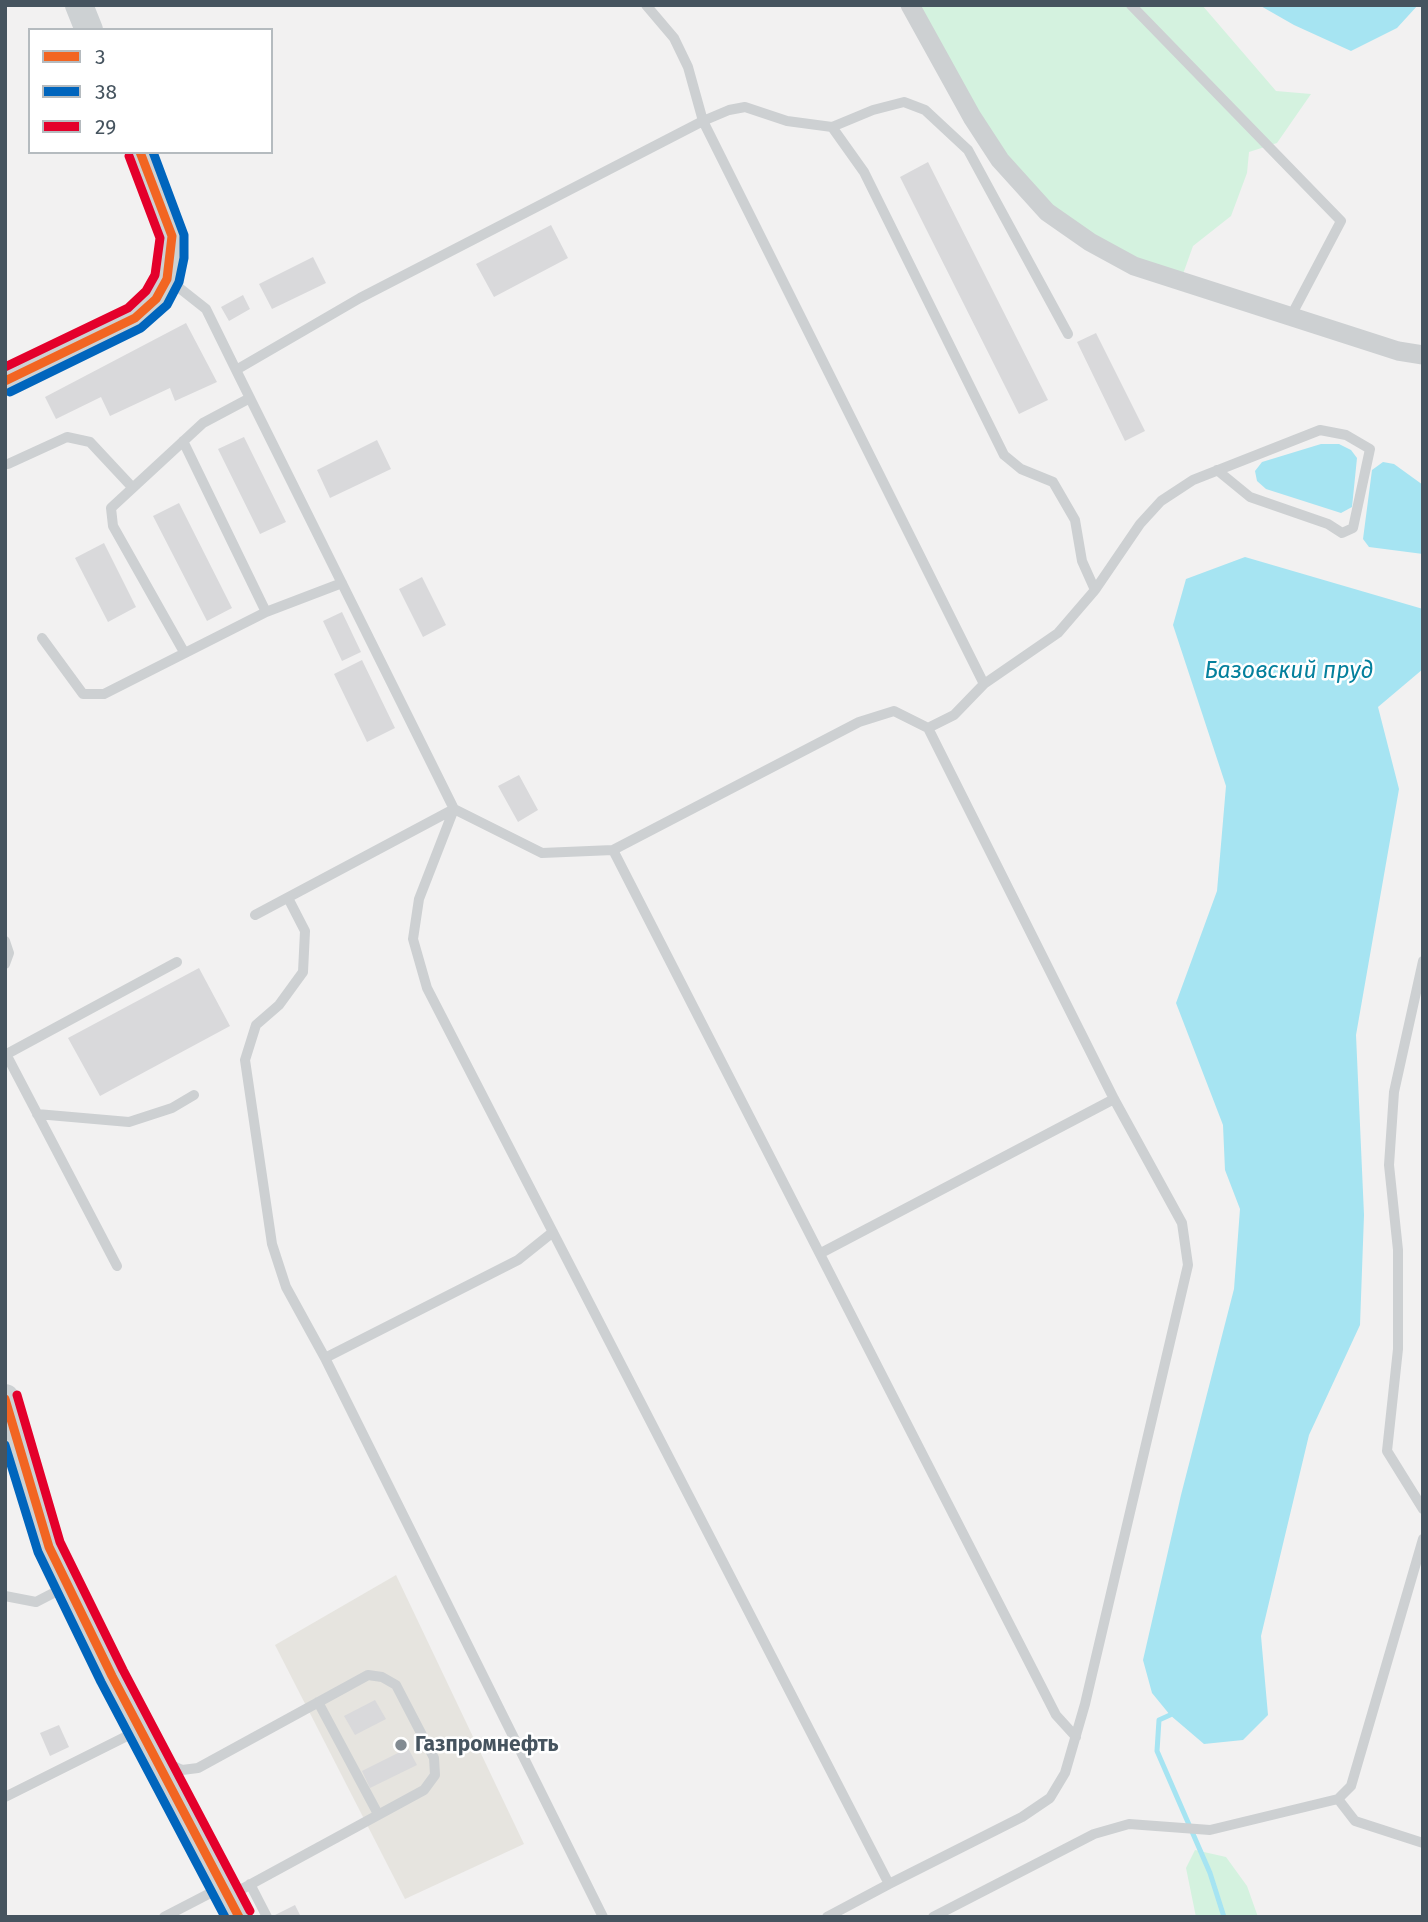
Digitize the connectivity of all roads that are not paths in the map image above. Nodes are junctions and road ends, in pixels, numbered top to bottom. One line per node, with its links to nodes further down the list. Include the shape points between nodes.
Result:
1 (79, 5): 5 (main road)
2 (646, 5): 6 (lane, via 674,38)
3 (910, 5): 10 (street, via 1000,160 1047,212 1134,266)
4 (1131, 5): 10 (lane, via 1341,221)
5 (88, 28)
6 (703, 121): 7 (lane, via 746,107 787,121); 13 (lane, via 359,298); 25 (lane)
7 (832, 127): 11 (lane, via 904,102 925,110 968,149); 21 (lane, via 864,172 1004,455 1021,469 1053,482 1070,510 1082,561)
8 (141, 154): 9 (main road, via 172,236)
9 (167, 279): 13 (lane, via 206,309); 14 (main road, via 156,299 135,318)
10 (1291, 316): 12 (street)
11 (1068, 334)
12 (1423, 355)
13 (236, 370): 15 (lane)
14 (5, 381)
15 (250, 398): 16 (lane, via 203,423); 20 (lane)
16 (183, 441): 19 (lane); 22 (lane)
17 (8, 464): 19 (lane, via 67,437 90,442)
18 (1217, 470): 18 (lane, via 1320,430 1346,435 1370,449 1353,528 1342,533 1250,497); 21 (lane, via 1161,501)
19 (132, 487): 24 (lane, via 111,508 113,526)
20 (342, 583): 22 (lane); 27 (lane)
21 (1095, 590): 25 (lane, via 1058,633)
22 (266, 612): 24 (lane)
23 (42, 638): 24 (lane, via 83,694 104,694)
24 (184, 652)
25 (984, 684): 26 (lane, via 954,715)
26 (928, 728): 28 (lane, via 894,711 859,722); 37 (lane)
27 (454, 809): 28 (lane, via 542,853); 29 (lane); 39 (lane, via 419,899 413,939 427,988)
28 (613, 850): 40 (lane)
29 (288, 898): 30 (lane); 42 (lane, via 305,930 303,972 279,1005 256,1025 245,1060 272,1244 286,1287)
30 (255, 915)
31 (5, 941): 34 (lane, via 9,953)
32 (1423, 961): 45 (lane, via 1394,1092 1389,1165 1398,1250 1398,1349 1387,1451)
33 (177, 962): 35 (lane)
34 (5, 964)
35 (5, 1054): 38 (lane)
36 (194, 1095): 38 (lane, via 172,1108 129,1122)
37 (1114, 1099): 40 (lane); 51 (lane, via 1182,1223 1188,1265)
38 (37, 1114): 41 (lane)
39 (553, 1233): 42 (lane, via 518,1260); 56 (lane)
40 (821, 1254): 51 (lane, via 1056,1715)
41 (117, 1266)
42 (325, 1358): 60 (lane)
43 (5, 1398): 44 (main road)
44 (13, 1459): 47 (main road)
45 (1423, 1508)
46 (1423, 1539): 53 (lane, via 1351,1786)
47 (68, 1585): 48 (lane, via 36,1602); 50 (main road)
48 (5, 1596)
49 (318, 1702): 50 (lane, via 198,1768 183,1770 169,1765); 54 (lane); 54 (lane, via 368,1675 396,1685 434,1758 435,1775 424,1790)
50 (145, 1737): 52 (lane); 57 (main road)
51 (1076, 1737): 56 (lane, via 1051,1798)
52 (5, 1797)
53 (1338, 1799): 55 (lane, via 1356,1821); 62 (lane, via 1210,1830 1129,1824 1094,1834)
54 (378, 1814): 57 (lane)
55 (1423, 1843)
56 (889, 1885): 61 (lane)
57 (235, 1896): 58 (lane); 59 (lane)
58 (164, 1917)
59 (267, 1917)
60 (603, 1917)
61 (827, 1917)
62 (933, 1917)

